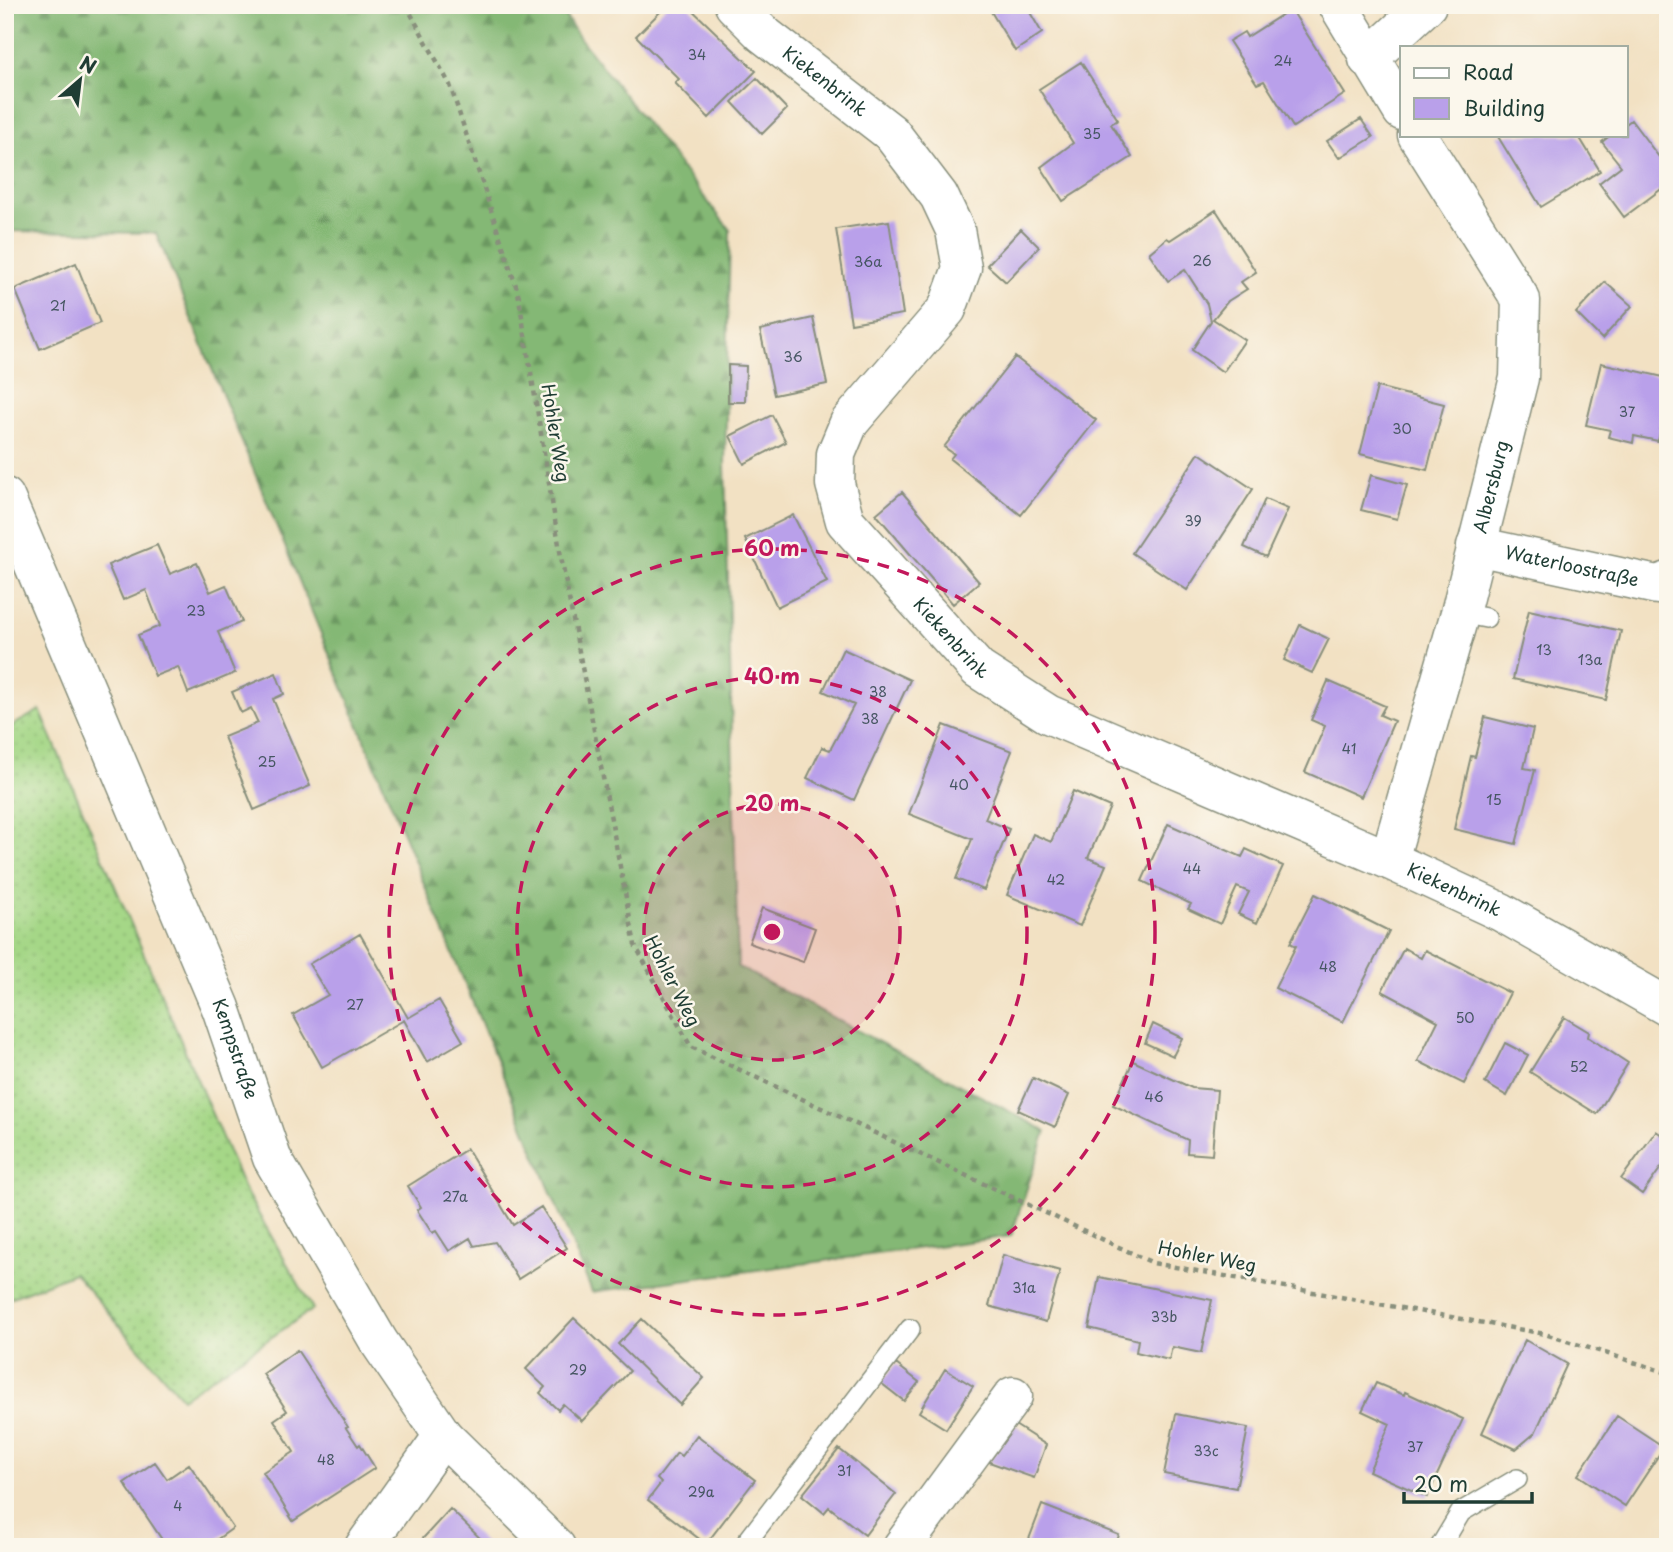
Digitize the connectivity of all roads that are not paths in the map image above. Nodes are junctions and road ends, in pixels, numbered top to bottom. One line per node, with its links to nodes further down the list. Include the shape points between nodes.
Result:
1 (734, 5): 10 (street, Kiekenbrink, via 763,34 891,133 939,196 955,230 962,268 947,309 849,424 836,453 835,484 845,521 978,669 1048,714)
2 (1338, 5): 4 (street)
3 (1427, 5): 4 (street)
4 (1368, 58): 5 (street)
5 (1400, 108)
6 (1417, 136): 8 (street, Albersburg, via 1521,300 1519,378)
7 (5, 497): 14 (street, Kempstraße, via 221,1008 272,1158 379,1342)
8 (1476, 546): 9 (street, Waterloostraße, via 1657,585); 10 (street, Albersburg, via 1473,615)
9 (1668, 581)
10 (1389, 860): 11 (street, Kiekenbrink, via 1501,912)
11 (1668, 1007)
12 (911, 1329): 18 (lane)
13 (1013, 1396): 19 (street)
14 (443, 1436): 16 (street); 17 (street, Kempstraße)
15 (1517, 1479): 20 (lane, via 1461,1512)
16 (364, 1547)
17 (556, 1547)
18 (743, 1547)
19 (902, 1547)
20 (1440, 1547)

